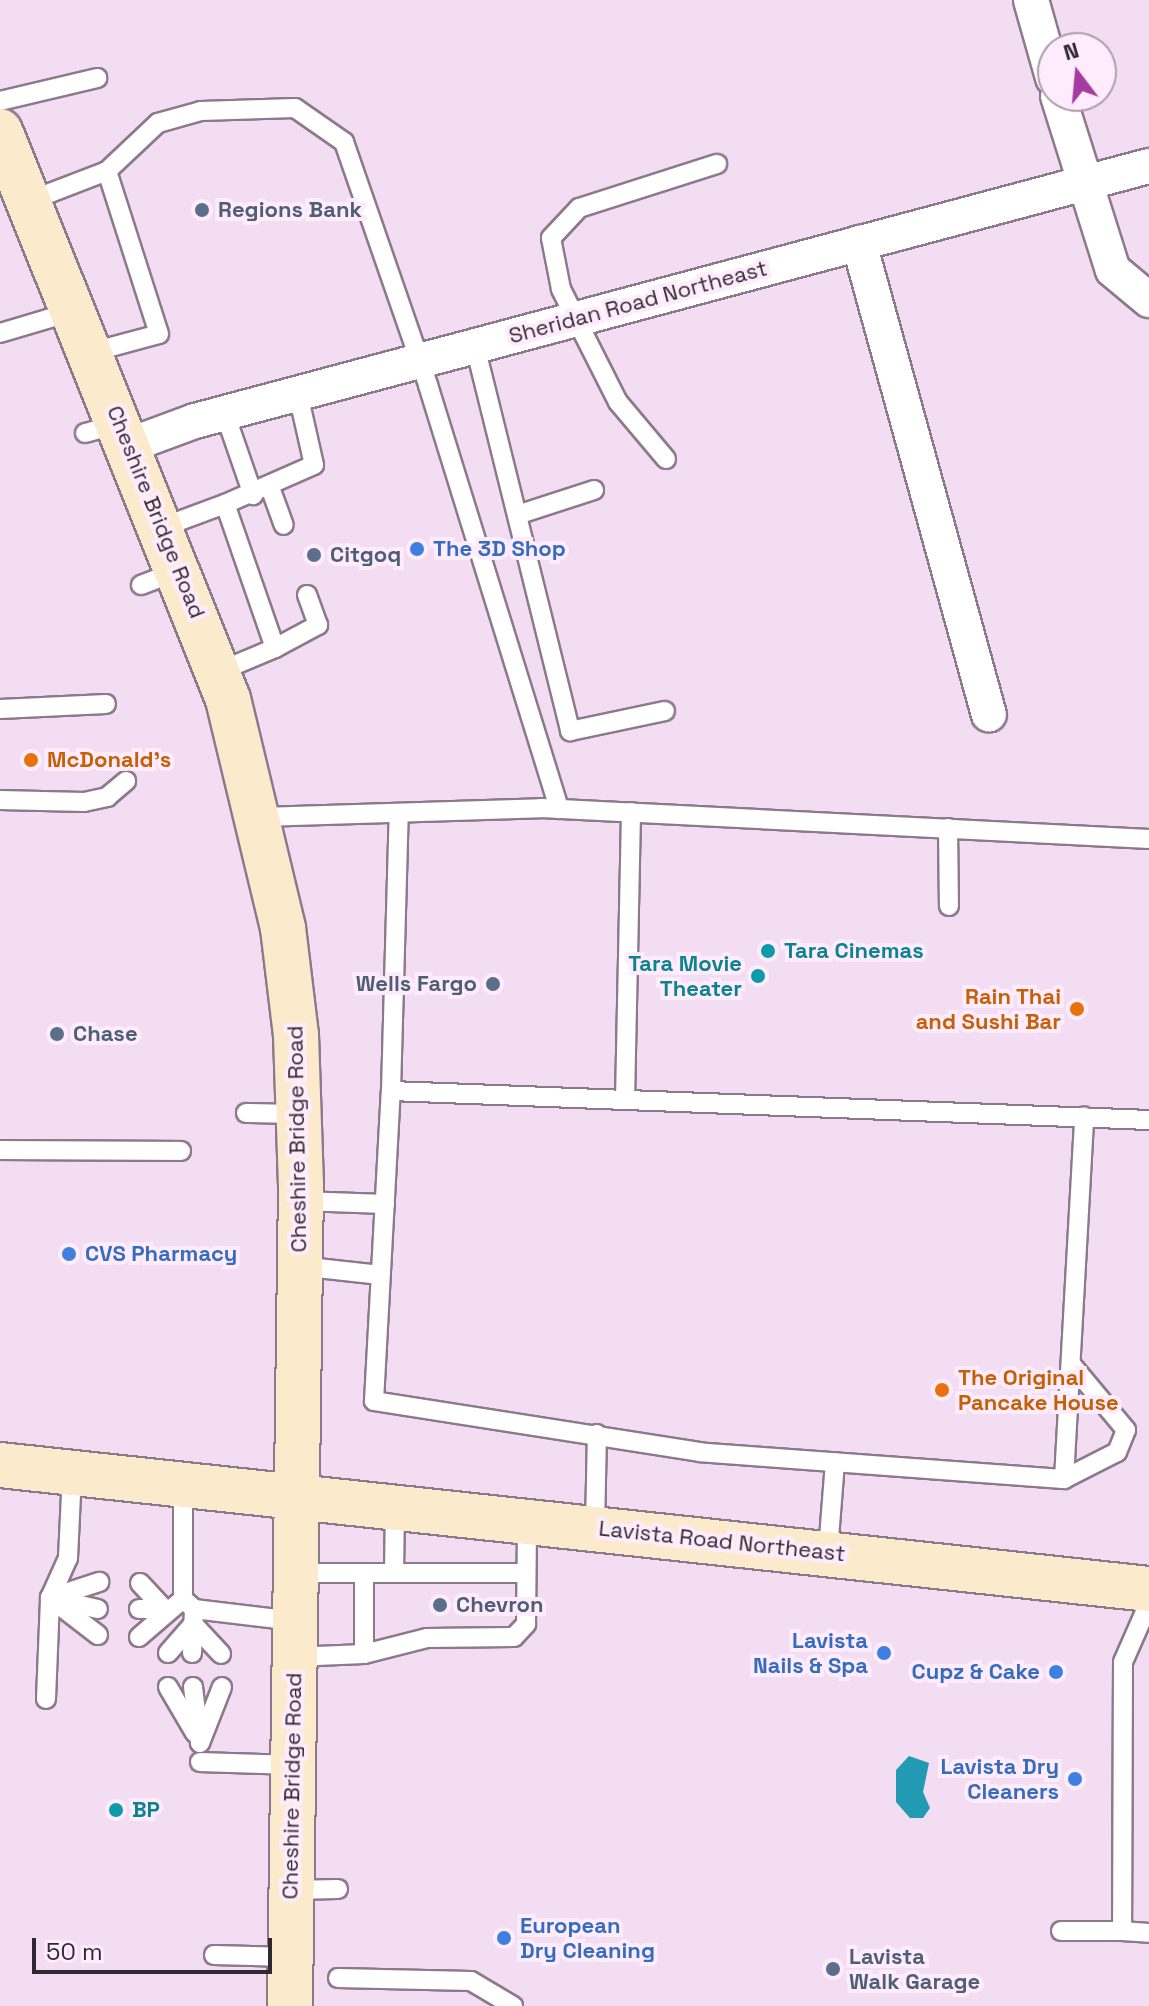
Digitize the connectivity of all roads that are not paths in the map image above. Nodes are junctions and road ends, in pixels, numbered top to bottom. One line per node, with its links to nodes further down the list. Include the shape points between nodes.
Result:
1 (1031, 0): 2 (street)
2 (1040, 32)
3 (97, 78): 4 (lane)
4 (0, 101)
5 (1062, 112): 10 (street)
6 (0, 131): 11 (main road, Cheshire Bridge Road)
7 (717, 164): 15 (lane, via 579,208 551,238 561,289)
8 (1149, 166): 10 (street, Sheridan Road Northeast)
9 (107, 171): 11 (lane); 18 (lane, via 159,334); 19 (lane, via 158,123 201,111 295,108 344,142)
10 (1082, 184): 12 (street, Sheridan Road Northeast); 13 (street, via 1113,270)
11 (29, 201): 14 (main road, Cheshire Bridge Road)
12 (859, 243): 15 (street, Sheridan Road Northeast); 36 (street)
13 (1149, 300)
14 (75, 311): 16 (lane); 18 (main road, Cheshire Bridge Road)
15 (577, 317): 17 (street, Sheridan Road Northeast); 23 (lane, via 618,402)
16 (0, 333)
17 (475, 346): 19 (street, Sheridan Road Northeast); 27 (lane)
18 (92, 352): 22 (main road, Cheshire Bridge Road)
19 (420, 361): 20 (street, Sheridan Road Northeast); 39 (lane)
20 (298, 394): 21 (street, Sheridan Road Northeast); 25 (lane, via 314,465)
21 (225, 414): 22 (street, Sheridan Road Northeast); 25 (lane)
22 (112, 433): 29 (main road, Cheshire Bridge Road)
23 (666, 459)
24 (594, 490): 27 (lane)
25 (262, 492): 26 (lane); 28 (lane)
26 (225, 504): 29 (lane); 31 (lane)
27 (517, 515): 35 (lane, via 570,731)
28 (284, 525)
29 (163, 527): 32 (main road, Cheshire Bridge Road, via 161,577)
30 (307, 595): 31 (lane, via 318,625)
31 (275, 648): 32 (lane)
32 (218, 672): 42 (main road, Cheshire Bridge Road)
33 (106, 704): 34 (lane)
34 (0, 709)
35 (665, 711)
36 (989, 714)
37 (126, 781): 38 (lane, via 107,797 84,802)
38 (0, 800)
39 (559, 809): 40 (lane); 41 (lane)
40 (631, 812): 43 (lane); 47 (lane)
41 (399, 813): 42 (lane); 46 (lane)
42 (261, 817): 49 (main road, Cheshire Bridge Road, via 283,928)
43 (948, 828): 44 (lane); 45 (lane)
44 (1149, 839)
45 (949, 906)
46 (391, 1091): 47 (lane); 55 (lane)
47 (625, 1100): 50 (lane)
48 (246, 1113): 49 (lane)
49 (300, 1114): 54 (main road, Cheshire Bridge Road)
50 (1084, 1117): 51 (lane); 58 (lane)
51 (1149, 1120)
52 (0, 1150): 53 (lane)
53 (181, 1151)
54 (301, 1201): 55 (lane); 56 (main road, Cheshire Bridge Road)
55 (385, 1204): 57 (lane)
56 (299, 1266): 57 (lane); 65 (main road, Cheshire Bridge Road)
57 (381, 1275): 59 (lane, via 374,1401)
58 (1071, 1364): 63 (lane); 63 (lane, via 1126,1430 1117,1452)
59 (597, 1434): 60 (lane); 68 (lane)
60 (835, 1462): 63 (lane); 69 (lane)
61 (0, 1465): 62 (main road, Lavista Road Northeast)
62 (72, 1472): 64 (main road, Lavista Road Northeast); 77 (lane, via 68,1558)
63 (1064, 1479)
64 (183, 1484): 65 (main road, Lavista Road Northeast); 82 (lane)
65 (295, 1494): 66 (main road, Lavista Road Northeast); 71 (main road, Cheshire Bridge Road)
66 (395, 1506): 67 (main road, Lavista Road Northeast); 70 (lane)
67 (527, 1521): 68 (main road, Lavista Road Northeast); 73 (lane)
68 (595, 1528): 69 (main road, Lavista Road Northeast)
69 (828, 1551): 76 (main road, Lavista Road Northeast)
70 (394, 1572): 72 (lane); 73 (lane, via 426,1578)
71 (294, 1573): 72 (lane); 85 (main road, Cheshire Bridge Road)
72 (364, 1573): 89 (lane)
73 (525, 1573): 89 (lane, via 526,1624 514,1637 428,1633)
74 (99, 1582): 77 (lane)
75 (140, 1583): 81 (lane)
76 (1149, 1589)
77 (50, 1598): 79 (lane); 83 (lane); 93 (lane)
78 (1149, 1603): 100 (lane, via 1123,1662)
79 (98, 1609)
80 (139, 1609): 81 (lane)
81 (164, 1609): 82 (lane); 84 (lane)
82 (190, 1611): 85 (lane); 86 (lane); 87 (lane); 88 (lane)
83 (98, 1635)
84 (139, 1637)
85 (293, 1639): 89 (lane); 96 (main road, Cheshire Bridge Road)
86 (168, 1653)
87 (192, 1653)
88 (221, 1654)
89 (364, 1654)
90 (168, 1687): 94 (lane)
91 (193, 1687): 94 (lane)
92 (222, 1687): 94 (lane)
93 (46, 1699)
94 (200, 1743)
95 (200, 1762): 96 (lane)
96 (293, 1765): 98 (main road, Cheshire Bridge Road)
97 (338, 1889): 98 (lane)
98 (291, 1890): 103 (main road, Cheshire Bridge Road)
99 (1061, 1931): 100 (lane)
100 (1122, 1931): 101 (lane)
101 (1149, 1933)
102 (214, 1955): 103 (lane)
103 (290, 1957): 105 (main road, Cheshire Bridge Road)
104 (338, 1978): 106 (lane, via 471,1981)
105 (290, 2006)
106 (513, 2006)

